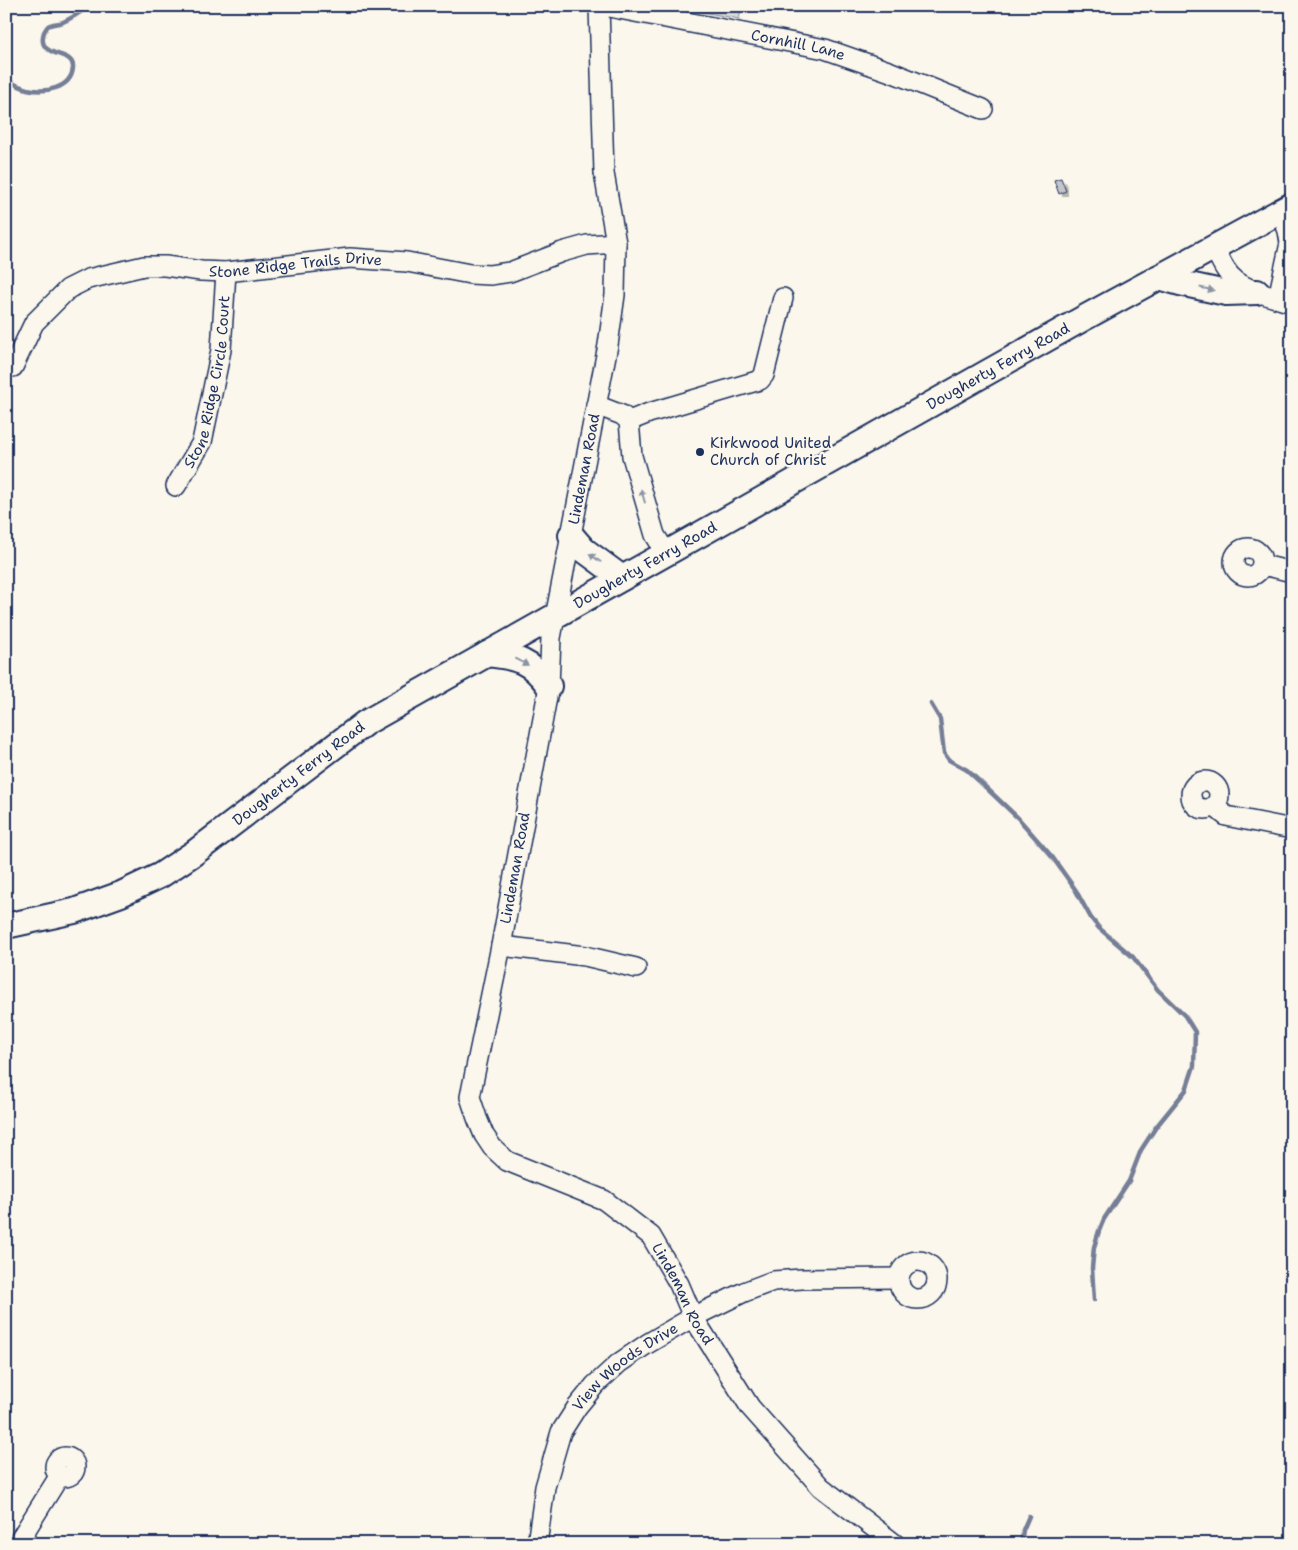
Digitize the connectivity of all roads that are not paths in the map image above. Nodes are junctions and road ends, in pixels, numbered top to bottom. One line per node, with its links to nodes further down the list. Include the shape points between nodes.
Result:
1 (599, 6): 5 (street, Lindeman Road, via 604,173)
2 (604, 6): 3 (street, Cornhill Lane, via 825,49)
3 (983, 109)
4 (1287, 208): 6 (main road, Dougherty Ferry Road); 10 (street, via 1290,243)
5 (616, 244): 7 (street, Stone Ridge Trails Drive, via 587,245 510,272 490,275 407,262 350,258); 12 (street, Lindeman Road, via 615,295)
6 (1214, 247): 8 (main road, Dougherty Ferry Road); 10 (street, via 1235,280)
7 (226, 272): 11 (street, Stone Ridge Trails Drive, via 144,266 88,279 68,289 34,323); 14 (street, Stone Ridge Circle Court, via 222,341 202,442)
8 (1159, 277): 10 (main road, one-way to 10, via 1226,293); 16 (main road, Dougherty Ferry Road)
9 (783, 298): 13 (street, via 764,375 760,380)
10 (1276, 298)
11 (13, 367)
12 (596, 405): 13 (street, via 622,415); 15 (street, Lindeman Road)
13 (628, 421): 16 (street, one-way to 13, via 655,535 632,456)
14 (176, 486)
15 (571, 535): 19 (main road, one-way to 15, via 584,550); 20 (street, Lindeman Road)
16 (666, 553): 19 (main road, Dougherty Ferry Road)
17 (1262, 565): 18 (street)
18 (1292, 572)
19 (622, 578): 20 (main road, Dougherty Ferry Road)
20 (556, 615): 21 (main road, Dougherty Ferry Road); 22 (street, Lindeman Road, via 551,638)
21 (487, 654): 22 (main road, one-way to 22, via 511,656 538,670); 25 (main road, Dougherty Ferry Road, via 365,723 194,854 160,875 74,911)
22 (549, 686): 26 (street, Lindeman Road)
23 (1214, 806): 24 (street, via 1226,816)
24 (1292, 829)
25 (6, 926)
26 (501, 946): 27 (street, via 585,956); 29 (street, Lindeman Road, via 470,1097 484,1135 507,1161 604,1200 651,1236 679,1284)
27 (636, 968)
28 (898, 1278): 29 (street, View Woods Drive, via 773,1281)
29 (693, 1317): 32 (street, View Woods Drive, via 619,1363 577,1407 561,1432 545,1487); 33 (street, Lindeman Road, via 750,1407 820,1487)
30 (60, 1476): 31 (street)
31 (17, 1544)
32 (537, 1544)
33 (895, 1544)

